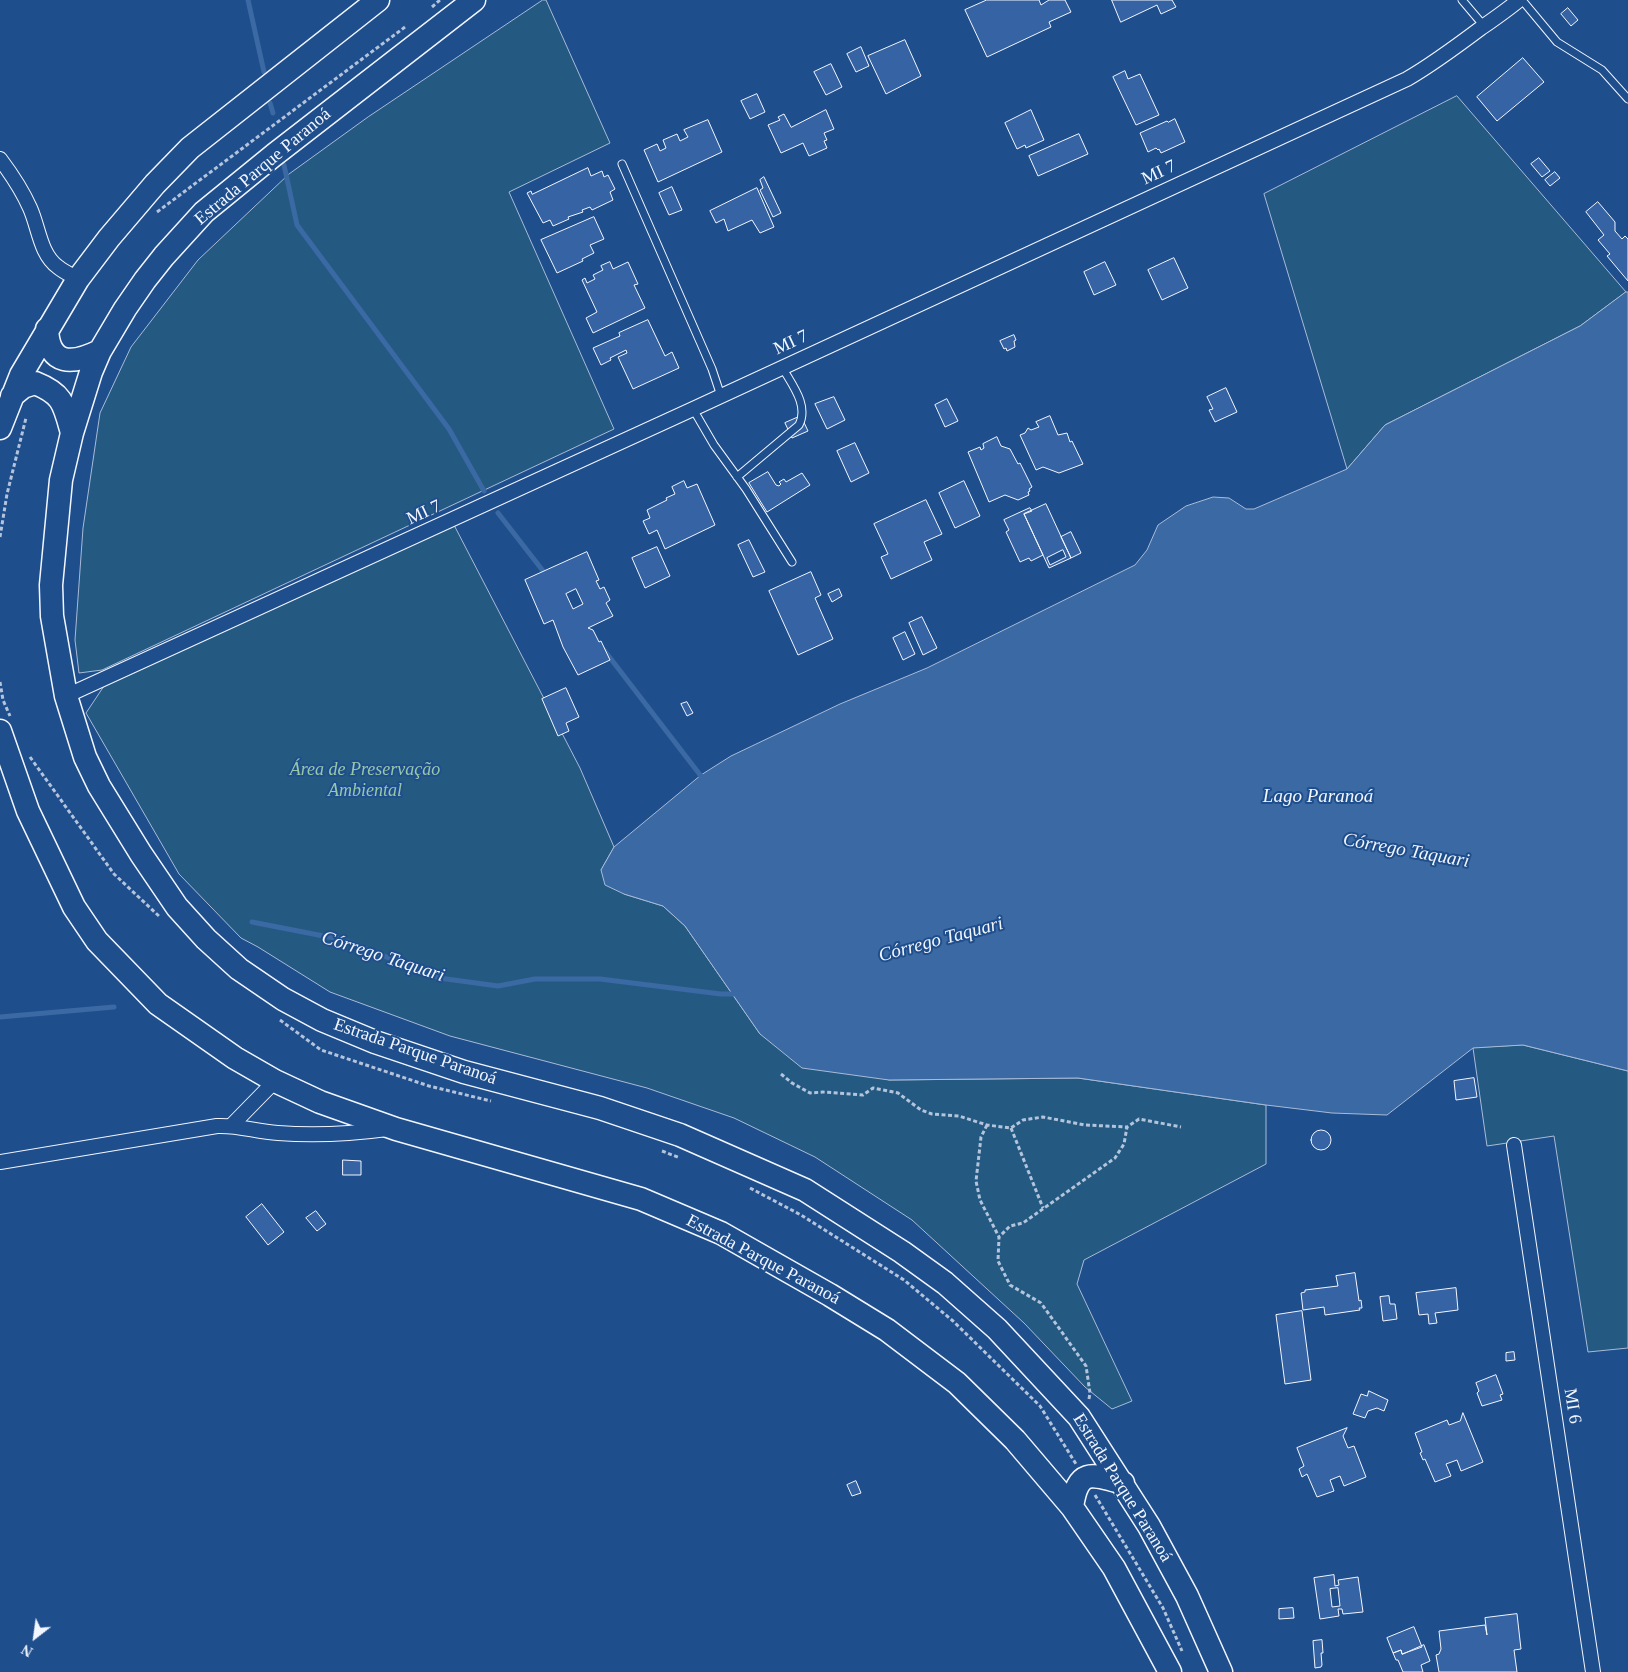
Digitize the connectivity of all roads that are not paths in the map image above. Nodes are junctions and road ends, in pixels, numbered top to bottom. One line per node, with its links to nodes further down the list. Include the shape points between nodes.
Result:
1 (378, 0): 9 (main road, via 190,148 128,215)
2 (474, 0): 11 (main road, Estrada Parque Paranoá, via 204,212 164,256 124,309)
3 (1462, 0): 5 (lane)
4 (1520, 0): 5 (street, MI 7); 6 (lane, via 1557,42 1602,70)
5 (1484, 26): 12 (street, MI 7, via 1407,79)
6 (1628, 98)
7 (0, 159): 9 (street, via 31,210 49,257 56,266)
8 (622, 164): 14 (lane)
9 (78, 279): 10 (main road)
10 (47, 329): 11 (main road, via 50,348 62,358 76,361); 13 (main road)
11 (100, 351): 17 (main road, Estrada Parque Paranoá)
12 (782, 368): 14 (street, MI 7); 18 (lane, via 802,404 804,416)
13 (12, 396): 16 (main road); 17 (main road, via 35,383 49,388 58,395)
14 (721, 396): 15 (street, MI 7)
15 (693, 410): 18 (lane); 20 (street, MI 7)
16 (0, 428)
17 (72, 432): 20 (main road, Estrada Parque Paranoá, via 60,489 51,585 52,616)
18 (738, 477): 19 (lane)
19 (792, 562)
20 (66, 696): 27 (main road, Estrada Parque Paranoá, via 85,757 170,914 206,939 239,969 283,999 322,1020 375,1042 464,1072 645,1123 805,1190 945,1283 997,1329 1079,1417)
21 (5, 724): 22 (main road, Estrada Parque Paranoá, via 28,811 74,906 97,941 158,1004 235,1058)
22 (275, 1081): 23 (street); 24 (main road, Estrada Parque Paranoá, via 320,1102)
23 (232, 1125): 24 (street, via 314,1136); 26 (street)
24 (396, 1128): 28 (main road, Estrada Parque Paranoá, via 641,1199 721,1233 887,1330 957,1383 1015,1440)
25 (1514, 1145): 31 (street, MI 6)
26 (0, 1162)
27 (1123, 1483): 28 (main road, via 1104,1477 1084,1478 1078,1482); 30 (main road, Estrada Parque Paranoá, via 1179,1581)
28 (1072, 1507): 29 (main road, Estrada Parque Paranoá)
29 (1177, 1664)
30 (1221, 1672)
31 (1593, 1672)

